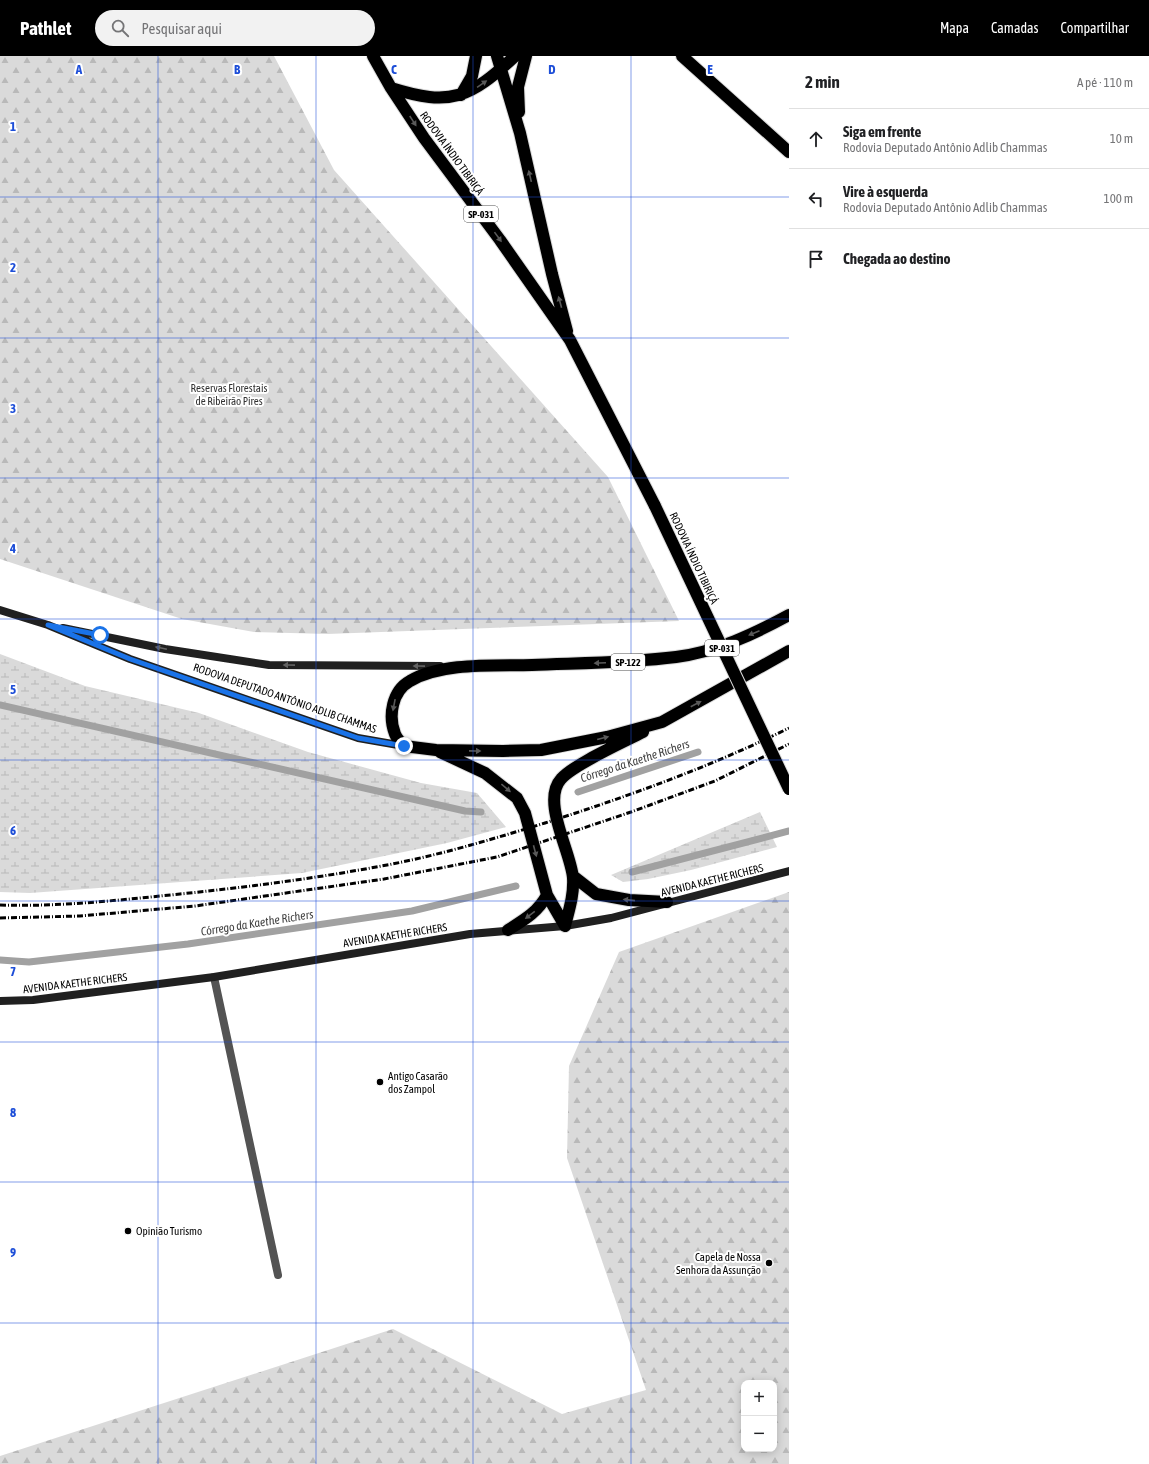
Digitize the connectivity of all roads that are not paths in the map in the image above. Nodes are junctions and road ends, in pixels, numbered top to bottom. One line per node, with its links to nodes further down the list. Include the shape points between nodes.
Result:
1 (373, 56): 8 (highway, RODOVIA ÍNDIO TIBIRIÇÁ / SP-031)
2 (476, 56): 9 (highway, via 472,76)
3 (496, 56): 7 (highway, RODOVIA ÍNDIO TIBIRIÇÁ / SP-031)
4 (515, 56): 7 (highway)
5 (526, 56): 10 (highway, via 518,87)
6 (682, 56): 11 (highway)
7 (502, 69): 9 (highway, one-way to 7, via 481,85); 10 (highway, RODOVIA ÍNDIO TIBIRIÇÁ / SP-031)
8 (391, 88): 9 (highway, via 430,98); 12 (highway, RODOVIA ÍNDIO TIBIRIÇÁ / SP-031, one-way to 12, via 424,138)
9 (461, 95)
10 (520, 134): 12 (highway, RODOVIA ÍNDIO TIBIRIÇÁ / SP-031, one-way to 10)
11 (789, 152)
12 (570, 340): 21 (highway, RODOVIA ÍNDIO TIBIRIÇÁ / SP-031, bridge, via 655,506)
13 (0, 610): 15 (main road, RODOVIA DEPUTADO ANTÔNIO ADLIB CHAMMAS / SP-122)
14 (789, 615): 17 (highway, RODOVIA DEPUTADO ANTÔNIO ADLIB CHAMMAS / SP-122, one-way to 17, via 756,632 719,646 678,657 631,662)
15 (48, 625): 17 (main road, RODOVIA DEPUTADO ANTÔNIO ADLIB CHAMMAS / SP-122, one-way to 15, via 269,664 165,649); 19 (main road, RODOVIA DEPUTADO ANTÔNIO ADLIB CHAMMAS / SP-122, via 130,659 358,738)
16 (789, 651): 18 (highway, RODOVIA DEPUTADO ANTÔNIO ADLIB CHAMMAS / SP-122, one-way to 16)
17 (458, 667): 19 (highway, one-way to 19, via 410,680 400,688 394,699 391,717 395,735)
18 (662, 722): 20 (highway, RODOVIA DEPUTADO ANTÔNIO ADLIB CHAMMAS / SP-122, one-way to 18, via 541,750 582,743); 23 (highway, via 573,770 561,778 556,786 555,808)
19 (404, 746): 20 (highway, RODOVIA DEPUTADO ANTÔNIO ADLIB CHAMMAS / SP-122)
20 (436, 750): 24 (highway, one-way to 24, via 485,773 517,798 525,813)
21 (789, 790)
22 (789, 871): 25 (main road, AVENIDA KAETHE RICHERS)
23 (573, 876): 25 (highway, one-way to 23, via 629,900 596,894); 26 (highway, via 573,894)
24 (547, 895): 26 (highway); 27 (highway, one-way to 27, via 542,906)
25 (668, 902): 26 (main road, AVENIDA KAETHE RICHERS, via 611,918)
26 (565, 926): 27 (main road, AVENIDA KAETHE RICHERS)
27 (508, 930): 28 (main road, AVENIDA KAETHE RICHERS, via 470,934)
28 (214, 977): 29 (main road, AVENIDA KAETHE RICHERS, via 33,1000); 30 (street)
29 (0, 1001)
30 (278, 1275)

